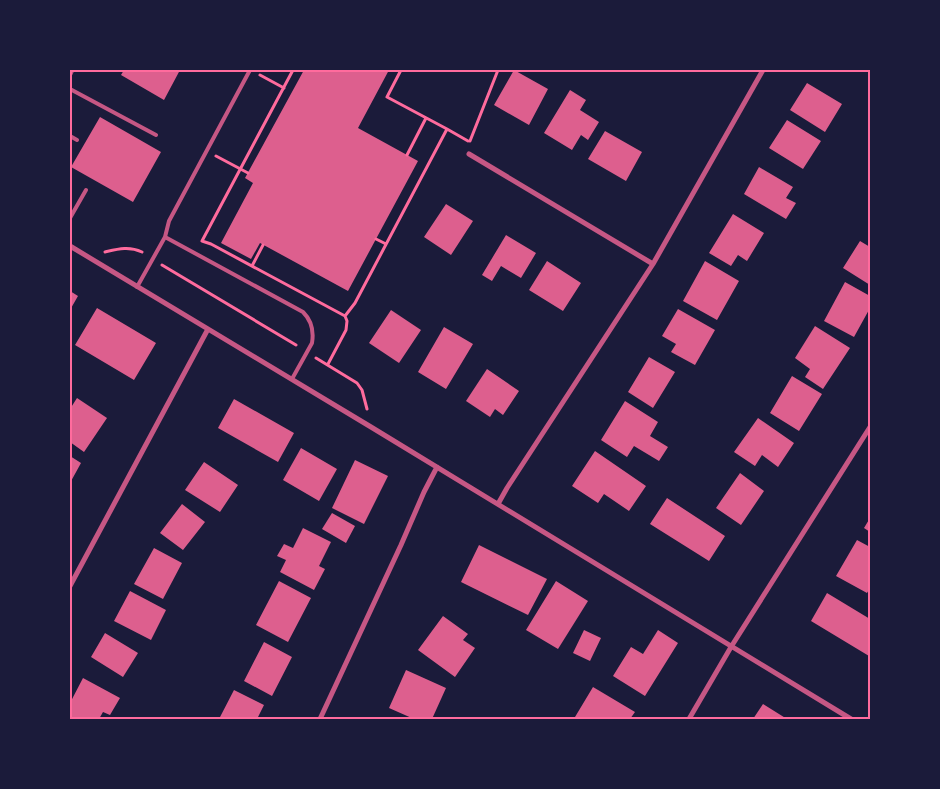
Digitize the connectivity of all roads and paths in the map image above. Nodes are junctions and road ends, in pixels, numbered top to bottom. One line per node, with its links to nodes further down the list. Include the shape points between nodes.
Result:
1 (72, 70): 7 (street)
2 (250, 70): 17 (lane)
3 (293, 70): 9 (path)
4 (401, 70): 11 (path, via 387,97)
5 (498, 70): 16 (path)
6 (763, 70): 32 (street)
7 (70, 74)
8 (260, 74): 9 (path)
9 (284, 88): 20 (path)
10 (70, 89): 13 (lane)
11 (426, 118): 12 (path); 19 (path)
12 (447, 129): 16 (path); 27 (path)
13 (156, 134)
14 (70, 136): 15 (lane)
15 (76, 140)
16 (470, 142): 18 (path)
17 (207, 150): 20 (path); 24 (lane, via 168,221)
18 (469, 154): 32 (street)
19 (407, 155)
20 (240, 169): 21 (path); 26 (path)
21 (248, 173)
22 (86, 190): 23 (lane)
23 (70, 218)
24 (165, 237): 35 (lane); 40 (lane, via 307,316 312,343)
25 (376, 239): 27 (path)
26 (202, 241)
27 (386, 244): 36 (path, via 355,303)
28 (263, 245): 33 (path)
29 (70, 246): 35 (street)
30 (115, 249): 31 (path, via 133,248)
31 (141, 252)
32 (652, 264): 44 (street)
33 (252, 266)
34 (168, 269): 38 (path)
35 (138, 287): 37 (street)
36 (344, 316)
37 (208, 329): 40 (street); 45 (street)
38 (292, 343)
39 (323, 362): 41 (path, via 351,378)
40 (292, 379): 43 (street)
41 (362, 390)
42 (870, 427): 46 (street)
43 (437, 467): 44 (street); 47 (street)
44 (498, 504): 46 (street)
45 (70, 586)
46 (731, 647): 48 (street); 49 (street)
47 (320, 719)
48 (690, 719)
49 (851, 719)

